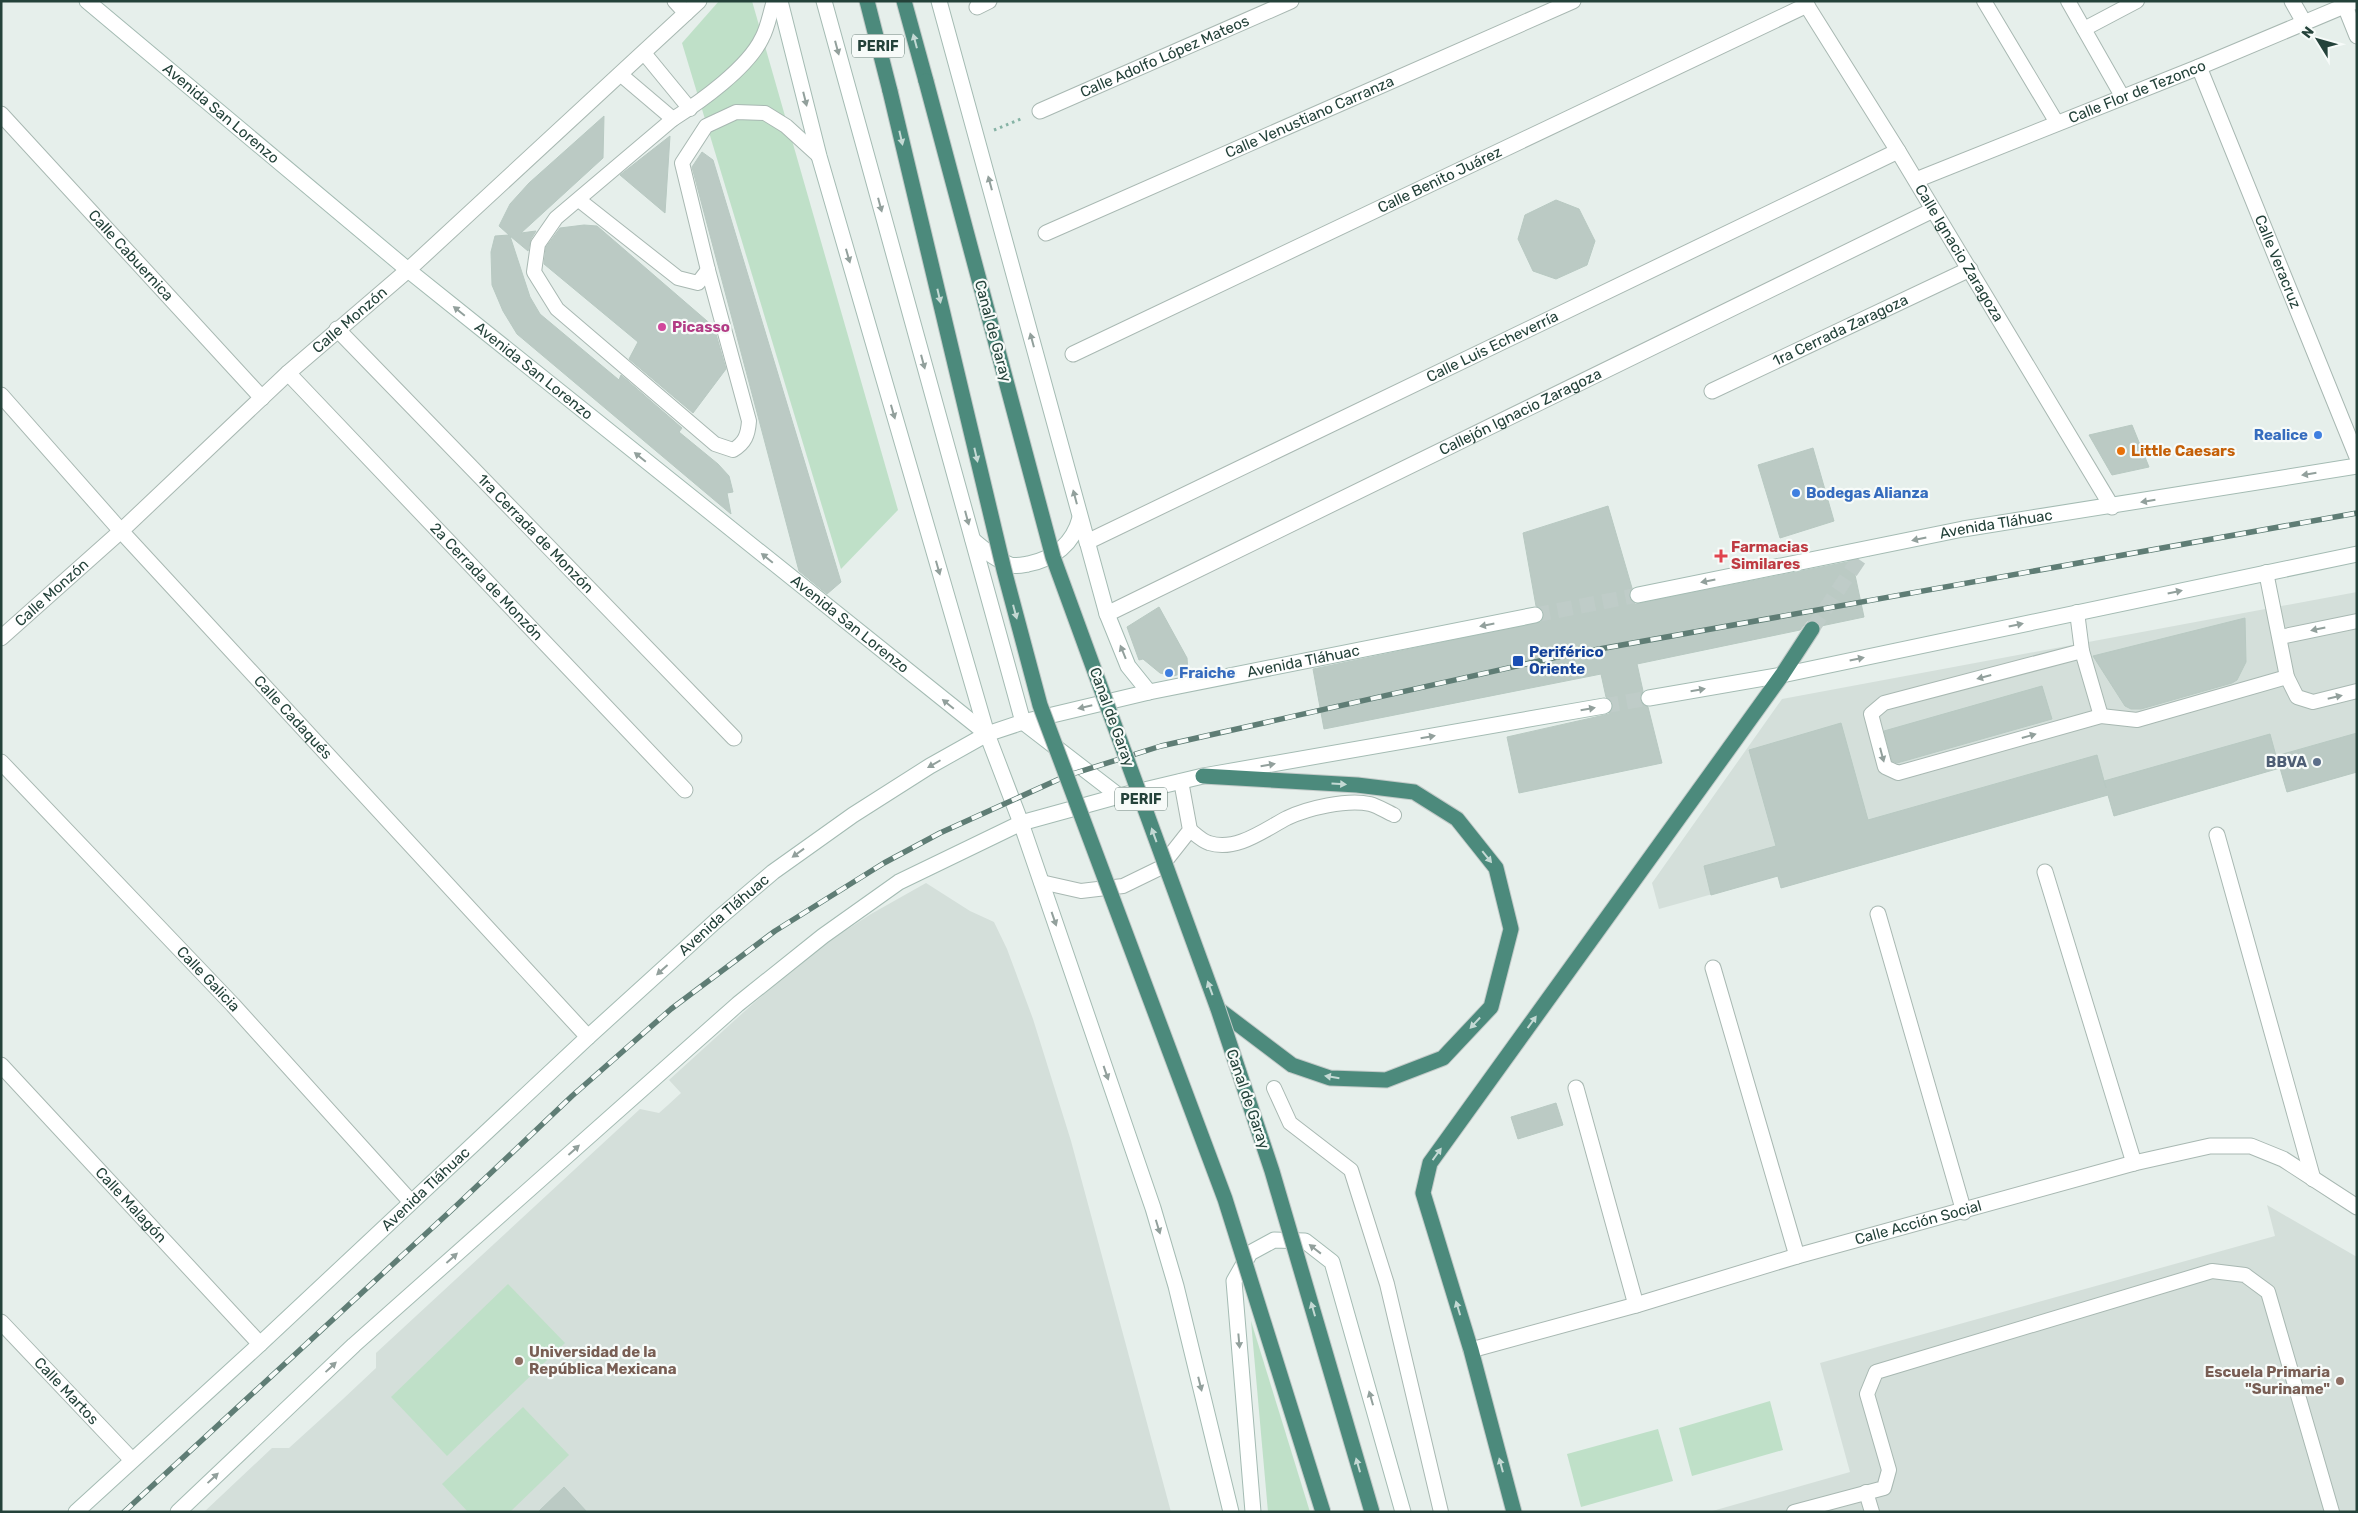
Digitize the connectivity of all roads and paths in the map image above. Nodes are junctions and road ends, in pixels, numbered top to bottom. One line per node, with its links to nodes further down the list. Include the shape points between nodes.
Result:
1 (88, 1): 39 (street, Avenida San Lorenzo)
2 (675, 1): 18 (street)
3 (700, 1): 18 (street, Calle Monzón)
4 (774, 1): 26 (lane, via 762,39 738,70)
5 (780, 1): 33 (street, one-way to 33)
6 (824, 1): 52 (street, one-way to 52)
7 (867, 1): 109 (highway, PERIF, one-way to 109, bridge, via 1004,570 1040,705 1225,1199)
8 (904, 1): 88 (highway, Canal de Garay / PERIF, one-way to 8, bridge, via 1053,557)
9 (939, 1): 31 (street)
10 (1290, 1): 27 (street, Calle Adolfo López Mateos)
11 (1573, 1): 37 (street, Calle Venustiano Carranza)
12 (1984, 1): 30 (lane)
13 (2068, 1): 20 (lane)
14 (2138, 1): 20 (lane)
15 (2292, 1): 19 (street)
16 (1806, 3): 32 (street, Calle Ignacio Zaragoza); 42 (street, Calle Benito Juárez)
17 (2351, 3): 19 (street, Calle Flor de Tezonco); 21 (street)
18 (686, 13): 22 (street, Calle Monzón)
19 (2305, 24): 23 (street, Calle Flor de Tezonco)
20 (2084, 30): 25 (lane)
21 (2357, 36)
22 (644, 53): 24 (street, Calle Monzón); 26 (lane)
23 (2199, 67): 25 (street, Calle Flor de Tezonco); 47 (street, Calle Veracruz)
24 (620, 74): 29 (lane); 39 (street, Calle Monzón)
25 (2122, 96): 30 (street, Calle Flor de Tezonco)
26 (690, 109): 29 (lane)
27 (1040, 111): 31 (path)
28 (1, 114): 46 (street, Calle Cabuernica)
29 (673, 119): 35 (lane)
30 (2057, 123): 34 (street, Calle Flor de Tezonco)
31 (978, 138): 50 (street, one-way to 31)
32 (1898, 151): 34 (street, Calle Ignacio Zaragoza); 53 (street, Calle Luis Echeverría)
33 (819, 156): 40 (lane, via 786,126 765,113 736,112 706,126 682,163); 73 (street, one-way to 73)
34 (1916, 180): 36 (street, Calle Ignacio Zaragoza)
35 (579, 200): 40 (lane, via 678,278 698,283); 40 (lane, via 556,218 538,244 534,272 557,310 715,444 733,450 742,445 748,434 749,422)
36 (1933, 210): 38 (street, Calle Ignacio Zaragoza); 58 (street, Callejón Ignacio Zaragoza)
37 (1046, 233)
38 (1970, 269): 44 (street, 1ra Cerrada Zaragoza); 49 (street, Calle Ignacio Zaragoza)
39 (408, 270): 41 (street, Calle Monzón); 73 (street, Avenida San Lorenzo, one-way to 39)
40 (708, 270)
41 (337, 329): 43 (street, Calle Monzón); 74 (street, 1ra Cerrada de Monzón)
42 (1073, 354)
43 (288, 373): 46 (street, Calle Monzón); 78 (street, 2a Cerrada de Monzón)
44 (1712, 391)
45 (1, 395): 51 (street, Calle Cadaqués)
46 (262, 398): 51 (street, Calle Monzón)
47 (2357, 457)
48 (2357, 466): 49 (street, Avenida Tláhuac, one-way to 49)
49 (2112, 507): 56 (street, Avenida Tláhuac, one-way to 56, via 1963,529)
50 (1080, 518): 52 (street, via 1068,543 1044,561 1010,565 989,554); 53 (street)
51 (121, 532): 63 (street, Calle Monzón); 89 (street, Calle Cadaqués)
52 (973, 540): 72 (street)
53 (1087, 542): 58 (street)
54 (2357, 554): 55 (street)
55 (2266, 572): 57 (street, one-way to 55); 62 (lane)
56 (1638, 595)
57 (2077, 612): 64 (lane); 65 (street, one-way to 57)
58 (1108, 614): 68 (street, one-way to 58, via 1128,666)
59 (1535, 616): 68 (street, Avenida Tláhuac, one-way to 68)
60 (2357, 621): 62 (lane, one-way to 62)
61 (1812, 629): 65 (highway)
62 (2280, 637): 66 (lane)
63 (1, 638)
64 (2082, 651): 71 (lane); 71 (lane, one-way to 71, via 1884,703 1871,714 1885,767 1898,773)
65 (1782, 675): 69 (street, one-way to 65); 102 (highway, one-way to 65, via 1423,1193 1430,1163)
66 (2288, 677): 67 (lane, one-way to 67, via 2297,697 2313,702); 71 (lane, via 2137,720)
67 (2357, 691)
68 (1150, 692): 72 (street, Avenida Tláhuac, one-way to 72)
69 (1650, 698)
70 (1604, 706): 76 (street, one-way to 70)
71 (2101, 716)
72 (1023, 722): 73 (street, Avenida Tláhuac); 79 (street)
73 (986, 734): 81 (street); 89 (street, Avenida Tláhuac, one-way to 89, via 853,815 773,872)
74 (734, 738)
75 (1, 762): 95 (street, Calle Galicia, via 233,1005)
76 (1203, 776): 77 (street); 88 (highway, one-way to 88, via 1357,785 1414,792 1456,819 1496,868 1511,929 1491,1007 1443,1058 1386,1080 1330,1078 1292,1065)
77 (1181, 781): 79 (street); 82 (lane)
78 (684, 790)
79 (1120, 796): 81 (street)
80 (1394, 815): 82 (lane, via 1370,804 1314,808 1233,844 1209,843)
81 (1021, 824): 85 (street); 106 (street, one-way to 81, via 354,1345 738,1004 823,936 899,882)
82 (1190, 830): 85 (lane, via 1160,868 1123,886 1081,891)
83 (2217, 835): 94 (street)
84 (2045, 872): 93 (street)
85 (1041, 882): 107 (street, one-way to 107, via 1176,1286)
86 (1878, 914): 97 (street)
87 (1713, 968): 98 (street)
88 (1218, 1009): 110 (highway, Canal de Garay / PERIF, one-way to 88, bridge, via 1272,1171)
89 (588, 1037): 95 (street, Avenida Tláhuac)
90 (1, 1065): 101 (street, Calle Malagón)
91 (1274, 1088): 112 (lane, via 1290,1123 1351,1170 1387,1284)
92 (1576, 1088): 99 (street)
93 (2134, 1163): 94 (street, Calle Acción Social, via 2210,1146 2251,1146 2283,1159); 97 (street, Calle Acción Social)
94 (2314, 1179): 96 (street, Calle Acción Social)
95 (411, 1202): 101 (street, Avenida Tláhuac)
96 (2357, 1207)
97 (1964, 1212): 98 (street, Calle Acción Social)
98 (1797, 1256): 99 (street, Calle Acción Social)
99 (1636, 1305): 102 (street, Calle Acción Social)
100 (1, 1322): 103 (street, Calle Martos)
101 (260, 1344): 103 (street, Avenida Tláhuac)
102 (1471, 1350): 113 (highway, one-way to 102)
103 (132, 1460): 105 (street, Avenida Tláhuac)
104 (1866, 1492): 114 (lane); 115 (lane); 116 (lane, via 1884,1488 1889,1470 1867,1394 1876,1372 2212,1272 2245,1274 2268,1292)
105 (76, 1512)
106 (178, 1512)
107 (1231, 1512)
108 (1253, 1512): 111 (street, one-way to 108, via 1332,1262 1305,1242 1274,1240 1250,1253 1234,1281)
109 (1323, 1512)
110 (1372, 1512)
111 (1403, 1512)
112 (1441, 1512)
113 (1514, 1512)
114 (1794, 1512)
115 (1872, 1512)
116 (2332, 1512)

